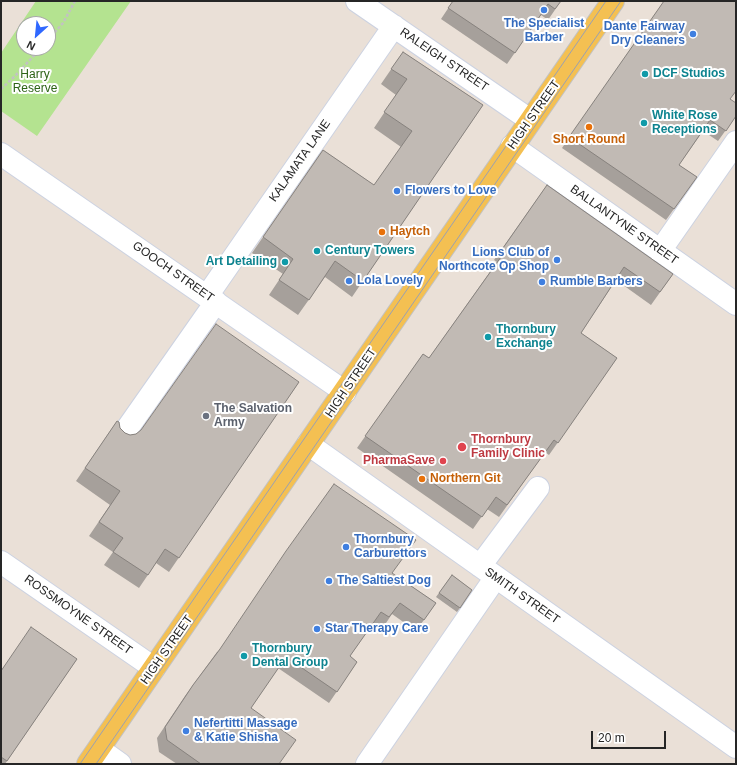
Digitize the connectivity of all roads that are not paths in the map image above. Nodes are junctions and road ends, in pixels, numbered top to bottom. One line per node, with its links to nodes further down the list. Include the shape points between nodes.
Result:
1 (357, 1): 3 (street, RALEIGH STREET)
2 (613, 1): 4 (main road, HIGH STREET)
3 (394, 26): 4 (street, RALEIGH STREET); 9 (street, KALAMATA LANE)
4 (530, 120): 6 (main road, HIGH STREET)
5 (736, 142): 8 (street)
6 (512, 146): 8 (street, BALLANTYNE STREET); 11 (main road, HIGH STREET)
7 (1, 154): 9 (street, GOOCH STREET)
8 (660, 251): 10 (street, BALLANTYNE STREET)
9 (211, 299): 11 (street, GOOCH STREET); 12 (street, KALAMATA LANE)
10 (736, 304)
11 (345, 392): 13 (main road, HIGH STREET)
12 (122, 436)
13 (308, 444): 16 (street, SMITH STREET); 17 (main road, HIGH STREET)
14 (538, 488): 16 (street)
15 (1, 562): 17 (street, ROSSMOYNE STREET)
16 (488, 572): 18 (street, SMITH STREET); 21 (street)
17 (154, 668): 19 (main road, HIGH STREET)
18 (736, 747)
19 (94, 756): 20 (street)
20 (120, 764)
21 (367, 764)

